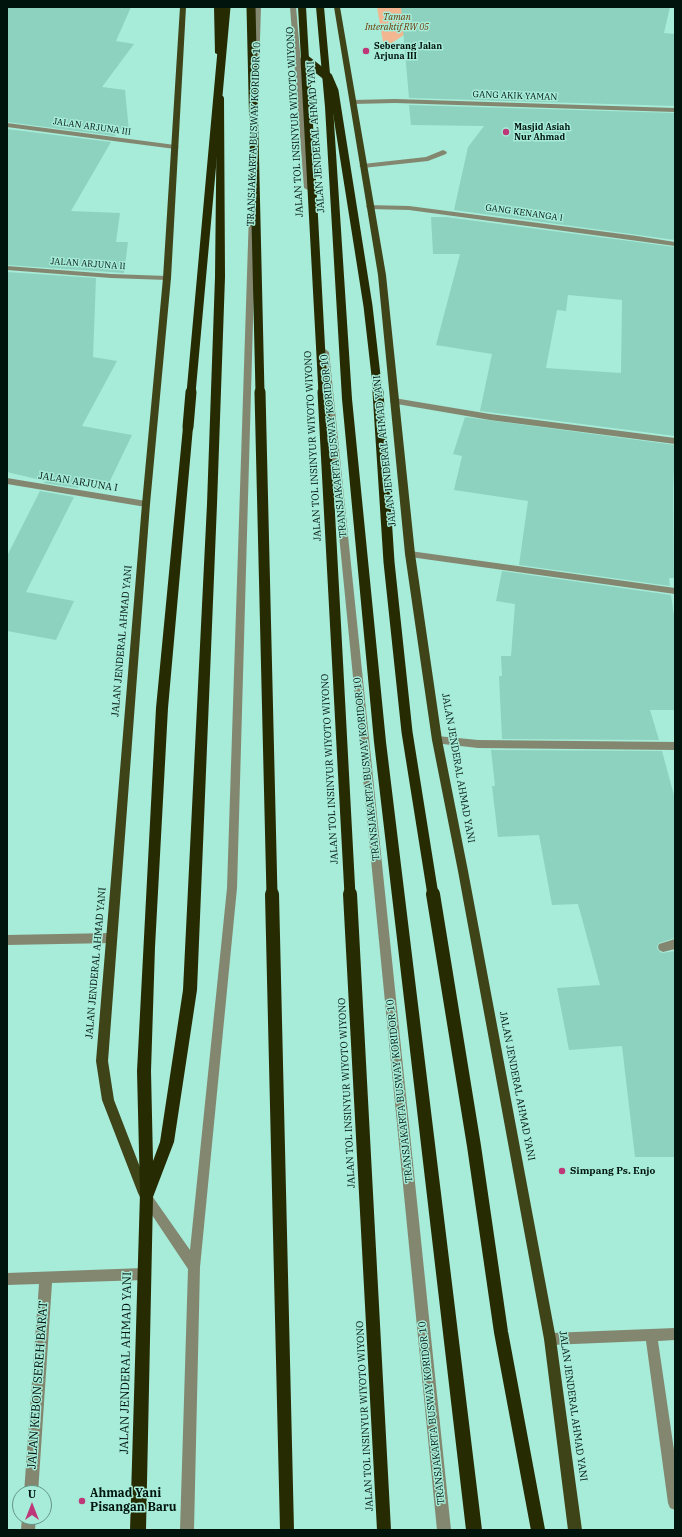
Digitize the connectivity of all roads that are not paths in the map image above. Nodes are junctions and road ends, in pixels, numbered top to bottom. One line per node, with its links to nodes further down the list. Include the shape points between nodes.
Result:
1 (183, 7): 14 (main road, JALAN JENDERAL AHMAD YANI)
2 (218, 7): 33 (highway, JALAN JENDERAL AHMAD YANI, via 222,142 220,277 190,990 167,1142)
3 (226, 7): 33 (highway, bridge, via 162,708 144,1071)
4 (251, 7): 45 (highway, bridge)
5 (258, 7): 34 (street, TRANSJAKARTA BUSWAY KORIDOR 10, via 232,888)
6 (293, 7): 47 (street, TRANSJAKARTA BUSWAY KORIDOR 10, via 304,152)
7 (302, 7): 10 (highway, JALAN TOL INSINYUR WIYOTO WIYONO)
8 (320, 7): 48 (highway, JALAN JENDERAL AHMAD YANI, via 347,399 380,742)
9 (337, 7): 11 (main road, JALAN JENDERAL AHMAD YANI)
10 (305, 59): 46 (highway, JALAN TOL INSINYUR WIYOTO WIYONO, bridge); 49 (highway, bridge, via 328,77 334,90 377,380 389,562 407,732 474,1146 501,1332)
11 (354, 102): 12 (street, GANG AKIK YAMAN); 16 (main road, JALAN JENDERAL AHMAD YANI)
12 (675, 110)
13 (7, 125): 14 (street, JALAN ARJUNA III)
14 (176, 147): 20 (main road, JALAN JENDERAL AHMAD YANI)
15 (443, 152): 16 (street, via 428,159)
16 (363, 166): 17 (main road, JALAN JENDERAL AHMAD YANI)
17 (370, 207): 18 (street, GANG KENANGA I, via 409,208); 21 (main road, JALAN JENDERAL AHMAD YANI, via 382,275)
18 (675, 244)
19 (7, 268): 20 (street, JALAN ARJUNA II)
20 (167, 278): 24 (main road, JALAN JENDERAL AHMAD YANI)
21 (394, 401): 22 (street, via 490,417); 25 (main road, JALAN JENDERAL AHMAD YANI)
22 (675, 441)
23 (7, 481): 24 (street, JALAN ARJUNA I)
24 (146, 504): 29 (main road, JALAN JENDERAL AHMAD YANI)
25 (410, 554): 26 (street); 27 (main road, JALAN JENDERAL AHMAD YANI)
26 (675, 591)
27 (437, 740): 28 (street, via 478,744); 40 (main road, JALAN JENDERAL AHMAD YANI)
28 (675, 746)
29 (112, 938): 30 (street); 33 (main road, JALAN JENDERAL AHMAD YANI, via 102,1061 108,1100)
30 (7, 940)
31 (675, 944): 32 (street)
32 (663, 948)
33 (146, 1197): 34 (street); 35 (highway, JALAN JENDERAL AHMAD YANI)
34 (194, 1267): 44 (street, TRANSJAKARTA BUSWAY KORIDOR 10)
35 (144, 1274): 36 (street); 43 (highway, JALAN JENDERAL AHMAD YANI)
36 (46, 1278): 37 (street); 41 (street, JALAN KEBON SEREH BARAT)
37 (7, 1279)
38 (675, 1334): 39 (street)
39 (651, 1335): 40 (street); 42 (street)
40 (550, 1339): 50 (main road, JALAN JENDERAL AHMAD YANI)
41 (32, 1485)
42 (675, 1503)
43 (138, 1530)
44 (187, 1530)
45 (287, 1530)
46 (384, 1530)
47 (444, 1530)
48 (474, 1530)
49 (538, 1530)
50 (575, 1530)

